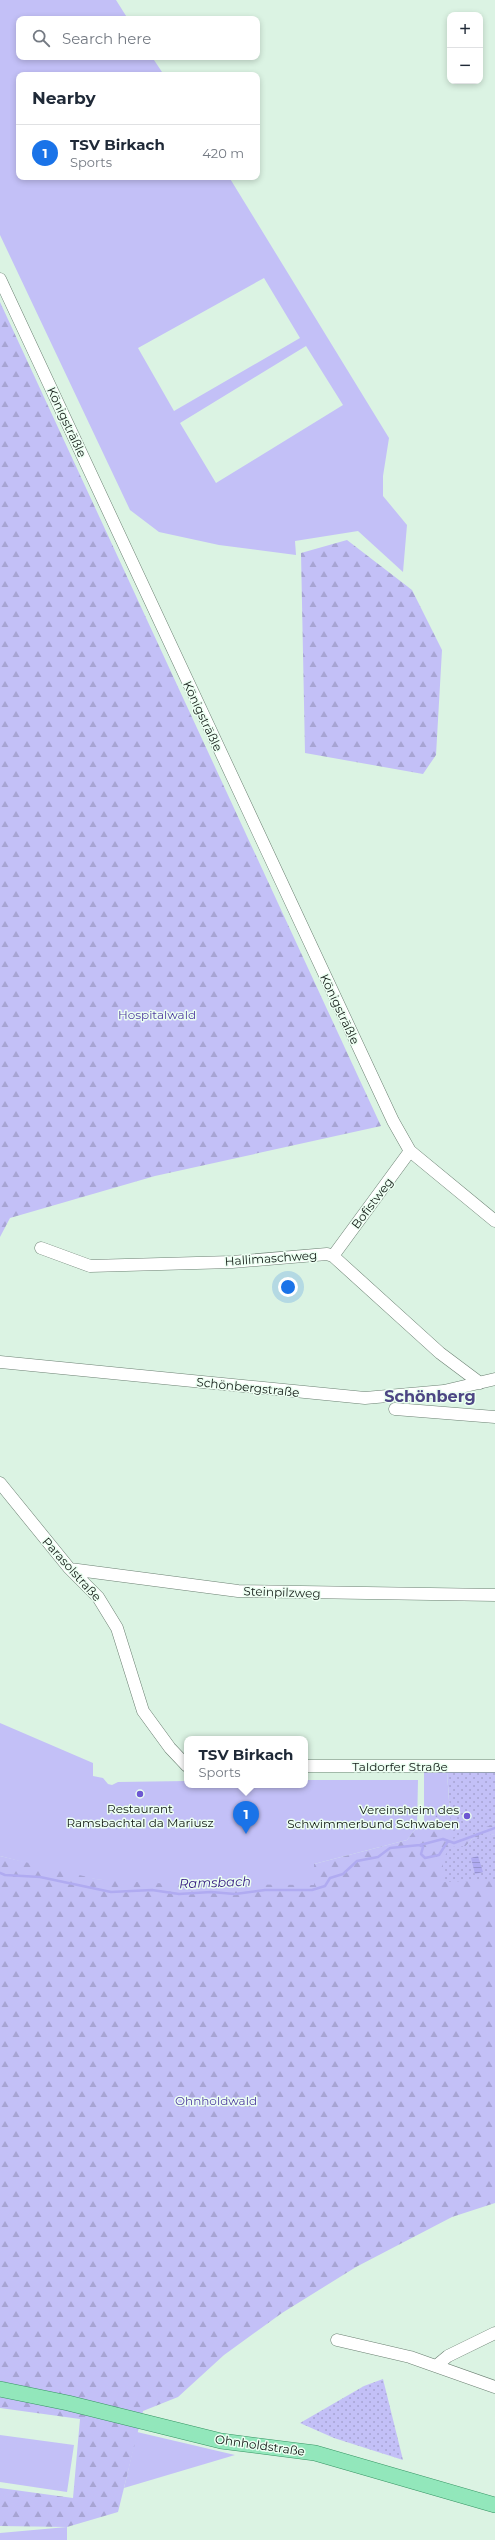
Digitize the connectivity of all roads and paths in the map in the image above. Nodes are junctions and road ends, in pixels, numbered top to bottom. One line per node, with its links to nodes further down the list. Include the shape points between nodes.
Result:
1 (0, 279): 2 (street, Königsträßle, via 336,1000)
2 (410, 1151): 3 (street); 5 (street, Bofistweg)
3 (495, 1221)
4 (41, 1248): 5 (street, Hallimaschweg, via 90,1266 232,1262 327,1254)
5 (332, 1256): 8 (street, Hallimaschweg, via 440,1353)
6 (0, 1362): 8 (street, Schönbergstraße, via 365,1398 444,1391)
7 (495, 1379): 8 (street, Schönbergstraße)
8 (480, 1383)
9 (395, 1409): 10 (street)
10 (495, 1417)
11 (0, 1483): 12 (street, Parasolstraße)
12 (70, 1569): 13 (street, Steinpilzweg, via 238,1591); 14 (street, Parasolstraße, via 98,1597 117,1628 143,1711)
13 (495, 1595)
14 (184, 1762)
15 (308, 1766): 16 (street, Taldorfer Straße)
16 (495, 1766)
17 (495, 2333): 19 (street, via 454,2353)
18 (337, 2340): 19 (street, via 402,2354)
19 (436, 2366): 20 (street)
20 (495, 2387)
21 (0, 2389): 22 (main road, Ohnholdstraße, via 221,2441 315,2454)
22 (495, 2505)

